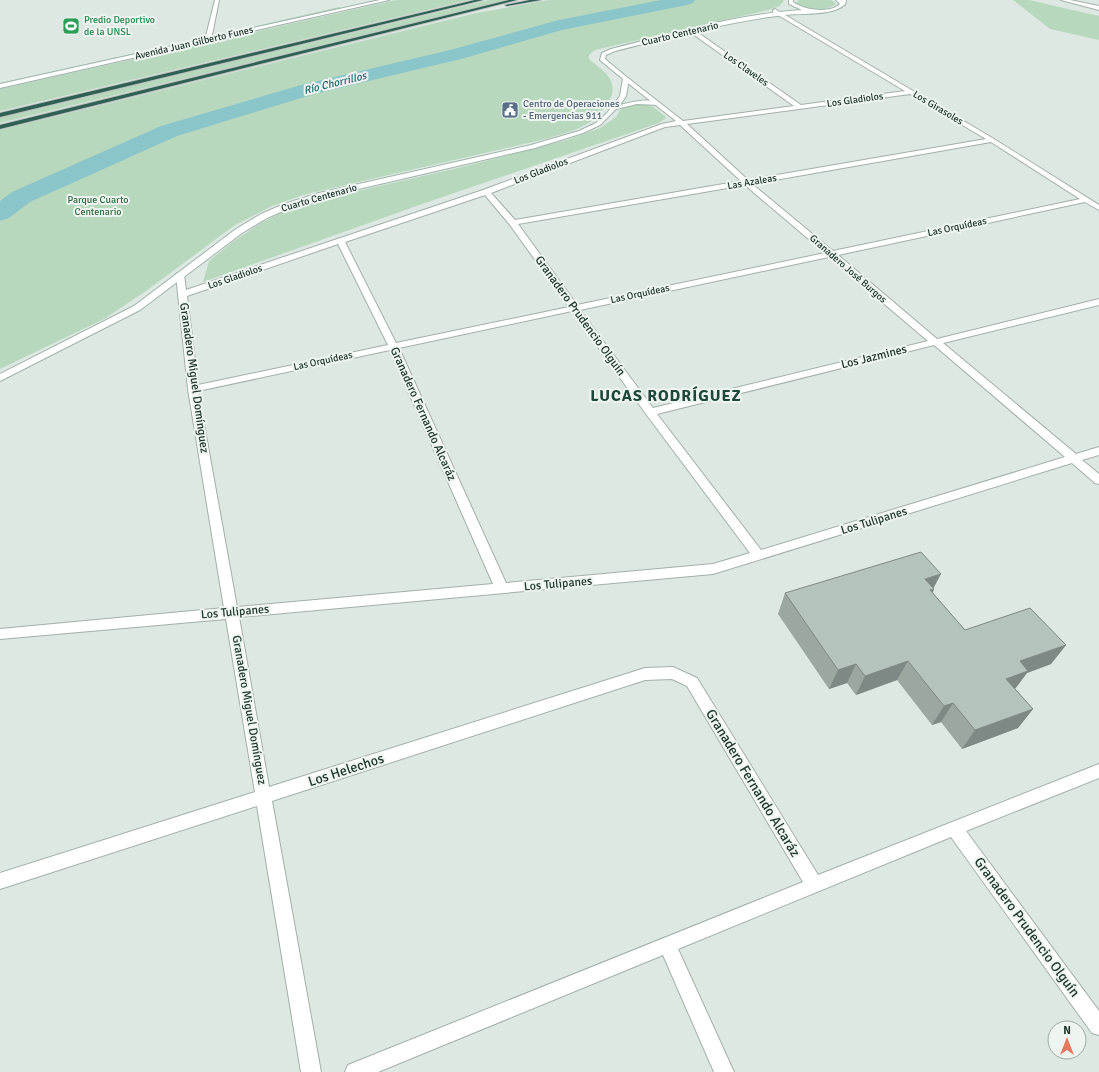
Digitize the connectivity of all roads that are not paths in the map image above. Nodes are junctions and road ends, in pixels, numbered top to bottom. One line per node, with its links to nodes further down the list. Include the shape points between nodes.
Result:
1 (217, 0): 16 (street)
2 (383, 0): 16 (street, Avenida Juan Gilberto Funes, via 333,7)
3 (387, 0): 16 (street, Avenida Juan Gilberto Funes)
4 (481, 0): 25 (highway)
5 (515, 0): 13 (highway)
6 (539, 0): 13 (highway)
7 (838, 0): 10 (street)
8 (1063, 0): 11 (street)
9 (791, 1): 12 (street, via 798,7); 14 (street, Cuarto Centenario)
10 (843, 2): 12 (street, Cuarto Centenario, via 834,10)
11 (1099, 8)
12 (816, 11): 14 (street, Cuarto Centenario)
13 (464, 12): 27 (highway)
14 (777, 12): 15 (street, Cuarto Centenario); 21 (street, Los Girasoles)
15 (692, 31): 17 (street, Cuarto Centenario); 23 (street, Los Claveles)
16 (209, 37): 19 (street, Avenida Juan Gilberto Funes); 20 (street, Avenida Juan Gilberto Funes)
17 (604, 54): 18 (street, Granadero José Burgos, via 602,59)
18 (626, 79): 22 (street, Granadero José Burgos); 24 (street, Cuarto Centenario, via 623,96)
19 (0, 82)
20 (0, 86)
21 (910, 92): 23 (street, Los Gladiolos); 28 (street, Los Girasoles)
22 (658, 104): 24 (street, via 637,102); 26 (street, Granadero José Burgos)
23 (800, 107): 26 (street, Los Gladiolos)
24 (614, 108): 36 (street, Cuarto Centenario, via 598,124 561,139 287,206 239,231)
25 (0, 115)
26 (682, 123): 29 (street, Granadero José Burgos); 30 (street, Los Gladiolos, via 664,125)
27 (0, 127)
28 (992, 140): 29 (street, Las Azaleas); 31 (street, Los Girasoles)
29 (747, 183): 33 (street, Las Azaleas); 35 (street, Granadero José Burgos)
30 (486, 192): 33 (street, Granadero Prudencio Olguín); 34 (street, Los Gladiolos)
31 (1086, 200): 32 (street, Los Girasoles); 35 (street, Las Orquídeas)
32 (1099, 208)
33 (513, 223): 39 (street, Granadero Prudencio Olguín)
34 (341, 242): 37 (street, Los Gladiolos); 41 (street, Granadero Fernando Alcaráz)
35 (831, 254): 39 (street, Las Orquídeas); 40 (street, Granadero José Burgos)
36 (180, 275): 37 (street, Granadero Miguel Domínguez); 42 (street, Cuarto Centenario, via 137,308)
37 (183, 294): 43 (street, Granadero Miguel Domínguez)
38 (1099, 302): 40 (street, Los Jazmines)
39 (573, 308): 41 (street, Las Orquídeas); 44 (street, Granadero Prudencio Olguín)
40 (934, 342): 44 (street, Los Jazmines); 46 (street, Granadero José Burgos)
41 (393, 346): 43 (street, Las Orquídeas); 49 (street, Granadero Fernando Alcaráz)
42 (0, 378)
43 (193, 388): 50 (street, Granadero Miguel Domínguez)
44 (650, 412): 48 (street, Granadero Prudencio Olguín)
45 (1099, 451): 46 (street, Los Tulipanes)
46 (1074, 459): 47 (street, Granadero José Burgos); 48 (street, Los Tulipanes)
47 (1099, 480)
48 (759, 556): 49 (street, Los Tulipanes, via 713,569)
49 (502, 589): 50 (street, Los Tulipanes)
50 (232, 612): 51 (street, Los Tulipanes); 54 (street, Granadero Miguel Domínguez)
51 (0, 634)
52 (692, 682): 54 (street, Los Helechos, via 672,673 645,674); 57 (street, Granadero Fernando Alcaráz)
53 (1099, 771): 55 (street)
54 (264, 796): 56 (street, Los Helechos); 60 (street, Granadero Miguel Domínguez)
55 (954, 828): 57 (street); 59 (street, Granadero Prudencio Olguín)
56 (0, 881)
57 (814, 885): 58 (street)
58 (667, 945): 61 (street); 62 (street)
59 (1099, 1026)
60 (312, 1072)
61 (355, 1072)
62 (724, 1072)

